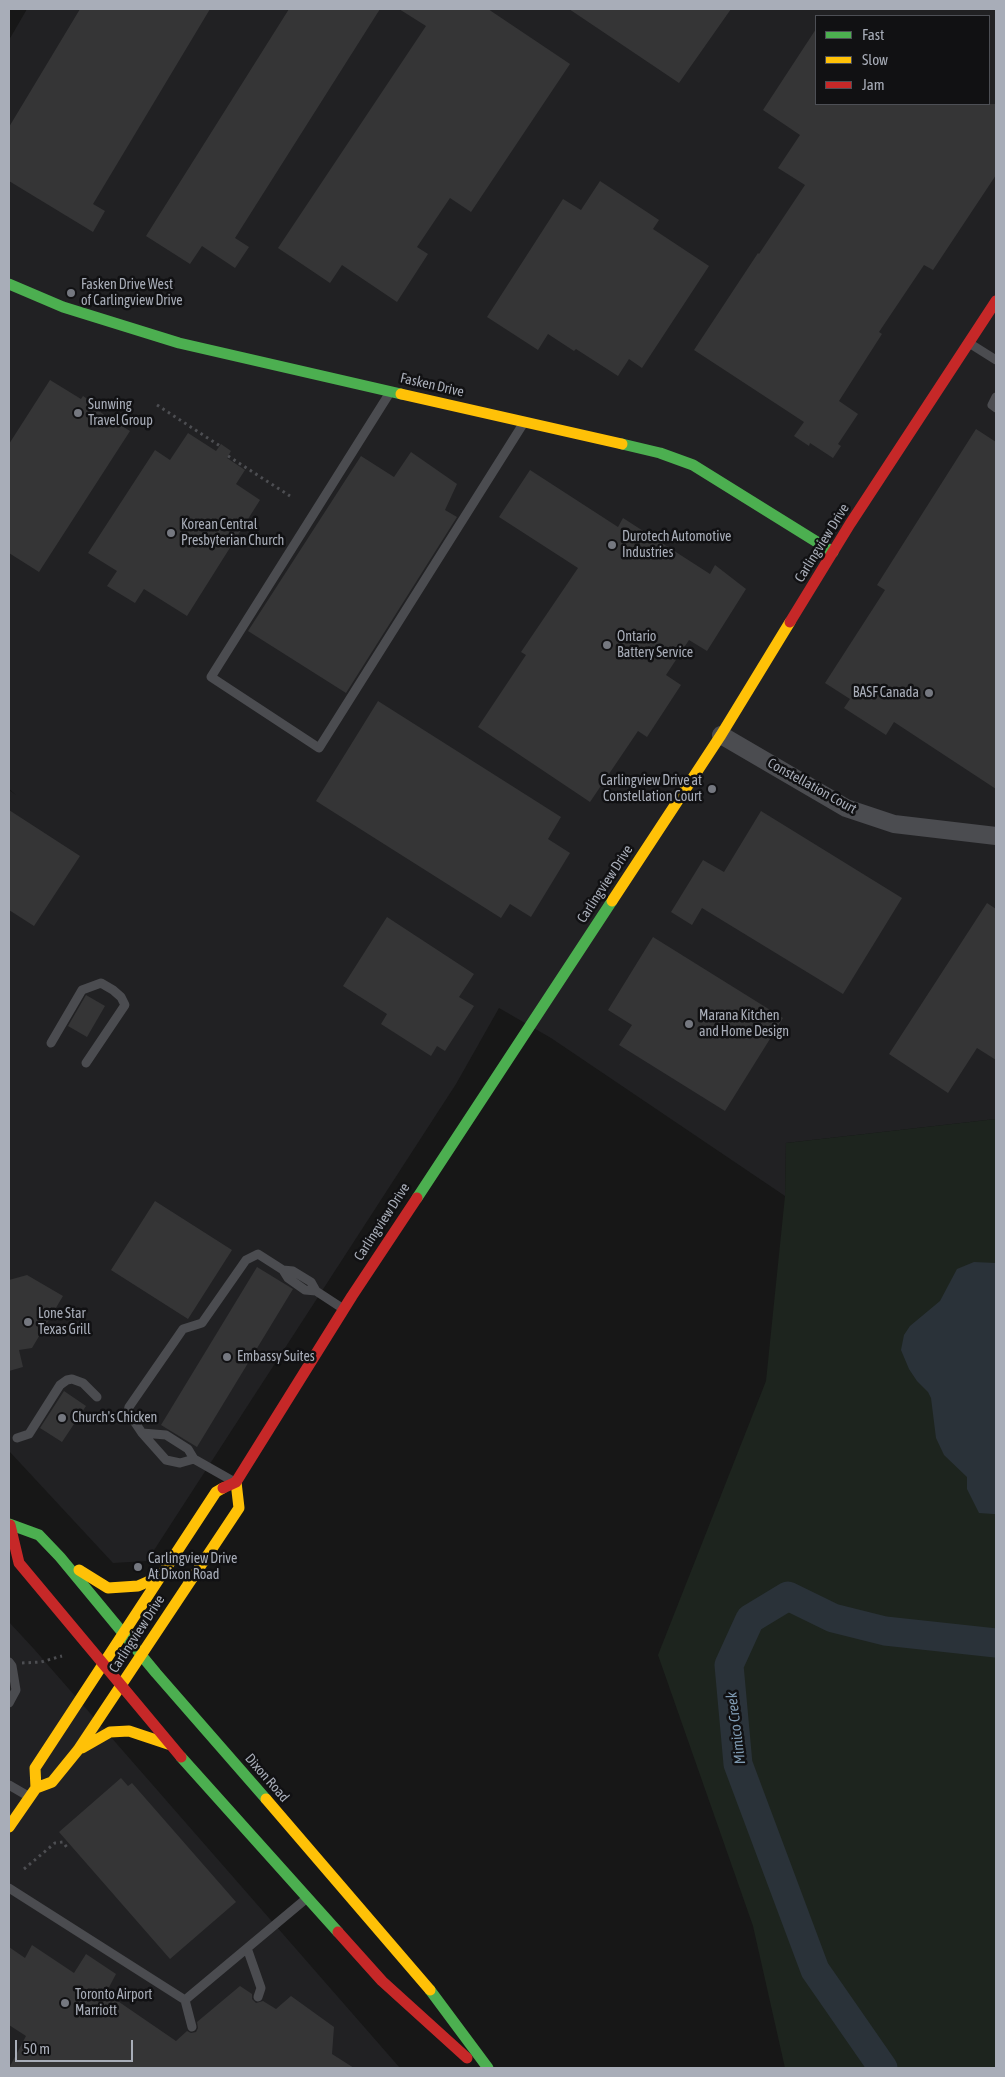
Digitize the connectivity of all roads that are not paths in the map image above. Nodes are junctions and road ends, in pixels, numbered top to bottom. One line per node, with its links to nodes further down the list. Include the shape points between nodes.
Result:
1 (9, 284): 5 (main road, Fasken Drive, via 63,308 179,343)
2 (996, 301): 3 (main road, Carlingview Drive)
3 (969, 343): 4 (lane); 9 (main road, Carlingview Drive)
4 (996, 360)
5 (391, 391): 8 (main road, Fasken Drive); 8 (lane, via 211,677 319,748)
6 (996, 397): 7 (lane, via 992,404)
7 (996, 408)
8 (524, 421): 9 (main road, Fasken Drive, via 660,453 693,465)
9 (833, 552): 10 (main road, Carlingview Drive)
10 (721, 735): 11 (street, Constellation Court, via 846,808 894,824); 14 (main road, Carlingview Drive)
11 (996, 836)
12 (51, 1043): 13 (lane, via 82,990 101,984 113,990 121,996 124,1005)
13 (86, 1063)
14 (343, 1309): 16 (lane, via 293,1271 283,1270 258,1254 246,1260 202,1323 183,1329 129,1407 128,1412); 19 (main road, Carlingview Drive)
15 (97, 1397): 17 (lane, via 83,1384 72,1378 67,1380 60,1385 29,1434)
16 (142, 1433): 18 (lane, via 166,1435 188,1449); 18 (lane, via 166,1460 180,1463)
17 (17, 1438)
18 (194, 1459): 19 (lane)
19 (236, 1482): 22 (main road, Carlingview Drive, via 216,1492); 24 (main road, Carlingview Drive, via 239,1508)
20 (9, 1524): 21 (main road, Dixon Road, via 39,1535); 26 (main road, Dixon Road, via 19,1563)
21 (60, 1558): 22 (main road, via 108,1588 138,1586); 23 (main road, Dixon Road)
22 (163, 1575): 23 (main road, Carlingview Drive)
23 (124, 1633): 24 (main road, Dixon Road); 26 (main road, Carlingview Drive)
24 (141, 1655): 27 (main road, Carlingview Drive); 41 (main road, Dixon Road, via 418,1974)
25 (10, 1664): 28 (lane, via 16,1690)
26 (103, 1664): 27 (main road, Dixon Road); 32 (main road, Carlingview Drive, via 35,1768)
27 (121, 1685): 29 (main road, Dixon Road); 30 (main road, Carlingview Drive)
28 (9, 1703)
29 (170, 1745): 30 (main road, via 129,1731 110,1732); 35 (main road, Dixon Road)
30 (78, 1750): 32 (main road, Carlingview Drive, via 52,1782)
31 (9, 1785): 32 (lane)
32 (33, 1793): 33 (main road, Carlingview Drive)
33 (9, 1827)
34 (9, 1888): 38 (lane)
35 (307, 1897): 36 (lane); 40 (main road, Dixon Road, via 382,1981)
36 (247, 1948): 37 (lane, via 260,1988); 38 (lane)
37 (258, 1997)
38 (185, 2000): 39 (lane)
39 (192, 2027)
40 (478, 2068)
41 (488, 2068)

